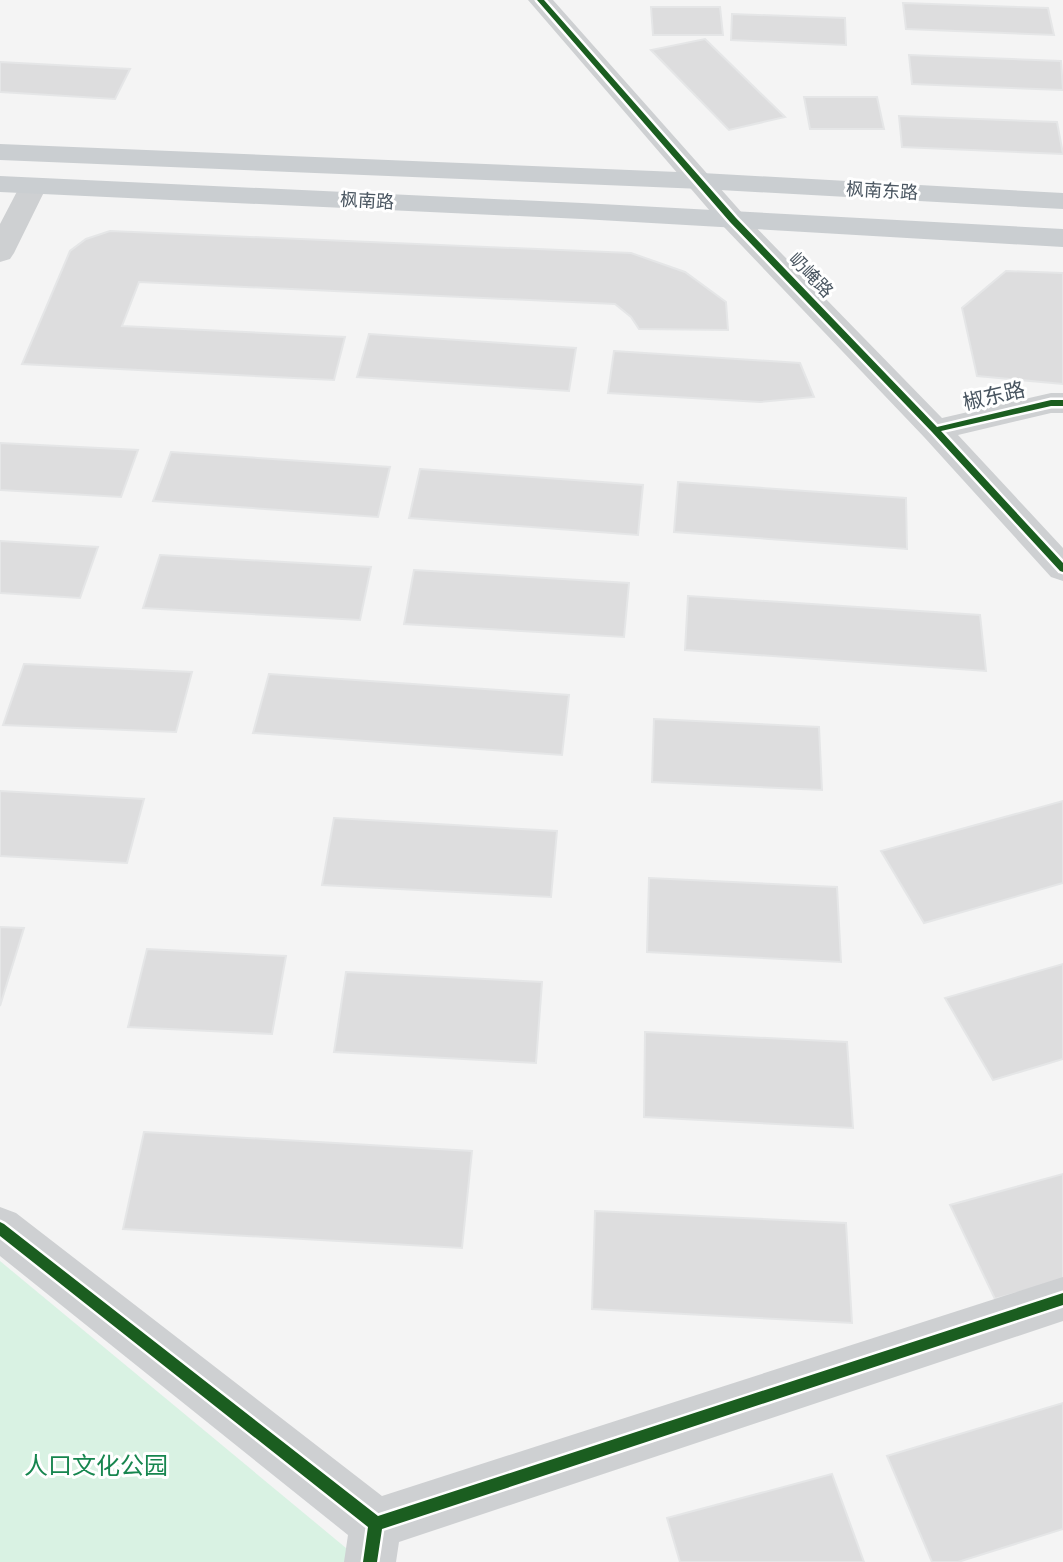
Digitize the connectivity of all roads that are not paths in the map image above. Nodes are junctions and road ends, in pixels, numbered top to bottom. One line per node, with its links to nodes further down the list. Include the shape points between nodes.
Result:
1 (540, 0): 3 (street, 屷崦路)
2 (0, 152): 3 (main road, 枫南路)
3 (702, 181): 6 (main road, 枫南东路); 7 (street, 屷崦路)
4 (0, 184): 5 (main road, 枫南路)
5 (33, 186): 7 (main road, 枫南路); 9 (street)
6 (1063, 201)
7 (733, 220): 8 (main road, 枫南路); 11 (street, 屷崦路)
8 (1063, 238)
9 (0, 253)
10 (1063, 403): 11 (street, 椒东路)
11 (935, 430): 12 (street, 屷崦路)
12 (1063, 569)
13 (0, 1228): 15 (street)
14 (1063, 1299): 15 (street)
15 (373, 1543)

